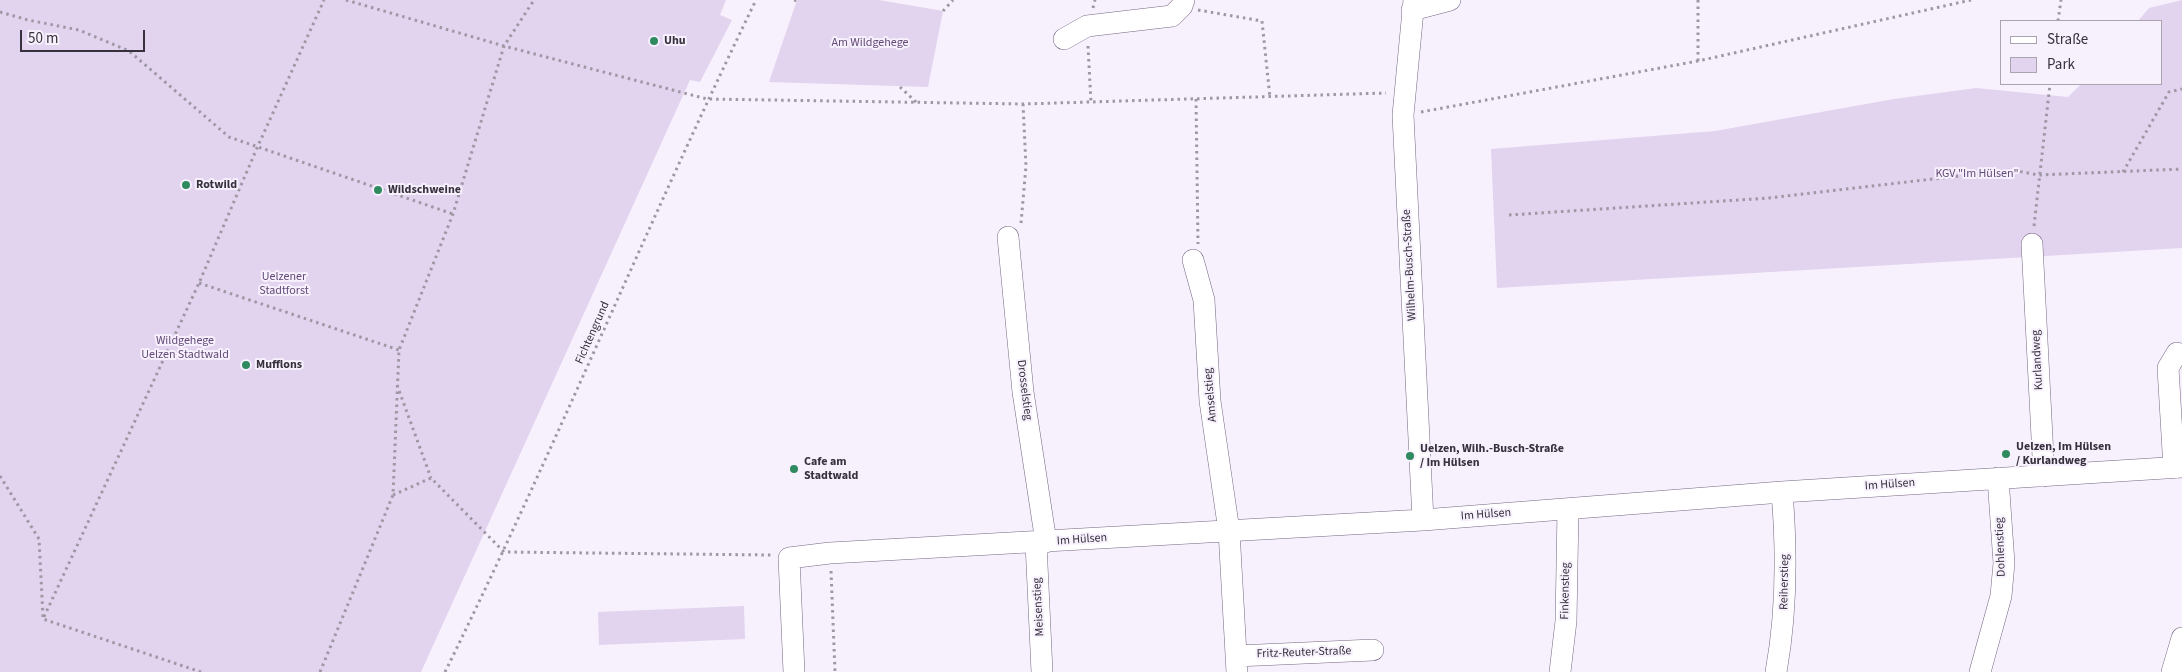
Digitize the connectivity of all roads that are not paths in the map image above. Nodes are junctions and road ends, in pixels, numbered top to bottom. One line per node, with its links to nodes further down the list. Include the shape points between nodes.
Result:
1 (1450, 0): 3 (street, Wilhelm-Busch-Straße)
2 (1183, 3): 4 (street, via 1172,16 1087,26)
3 (1413, 5): 14 (street, Wilhelm-Busch-Straße, via 1403,115)
4 (1064, 38)
5 (1008, 237): 16 (street, Drosselstieg)
6 (2032, 244): 10 (street, Kurlandweg)
7 (1193, 260): 15 (street, Amselstieg, via 1204,300 1210,401)
8 (2177, 353): 9 (street, via 2168,368)
9 (2178, 467): 10 (street, Im Hülsen)
10 (2044, 476): 11 (street, Im Hülsen)
11 (1998, 478): 12 (street, Im Hülsen); 24 (street, Dohlenstieg, via 2004,563 2001,596)
12 (1782, 492): 13 (street, Im Hülsen); 23 (street, Reiherstieg, via 1786,539 1784,618)
13 (1568, 510): 14 (street, Im Hülsen); 22 (street, Finkenstieg, via 1566,621)
14 (1423, 520): 15 (street, Im Hülsen)
15 (1229, 531): 16 (street, Im Hülsen); 19 (street, Fritz-Reuter-Straße)
16 (1041, 542): 20 (street, Im Hülsen, via 789,558); 21 (street, Meisenstieg)
17 (2182, 638): 25 (street)
18 (1373, 650): 19 (street, Fritz-Reuter-Straße)
19 (1236, 664)
20 (794, 672)
21 (1042, 672)
22 (1560, 672)
23 (1776, 672)
24 (1980, 672)
25 (2172, 672)

